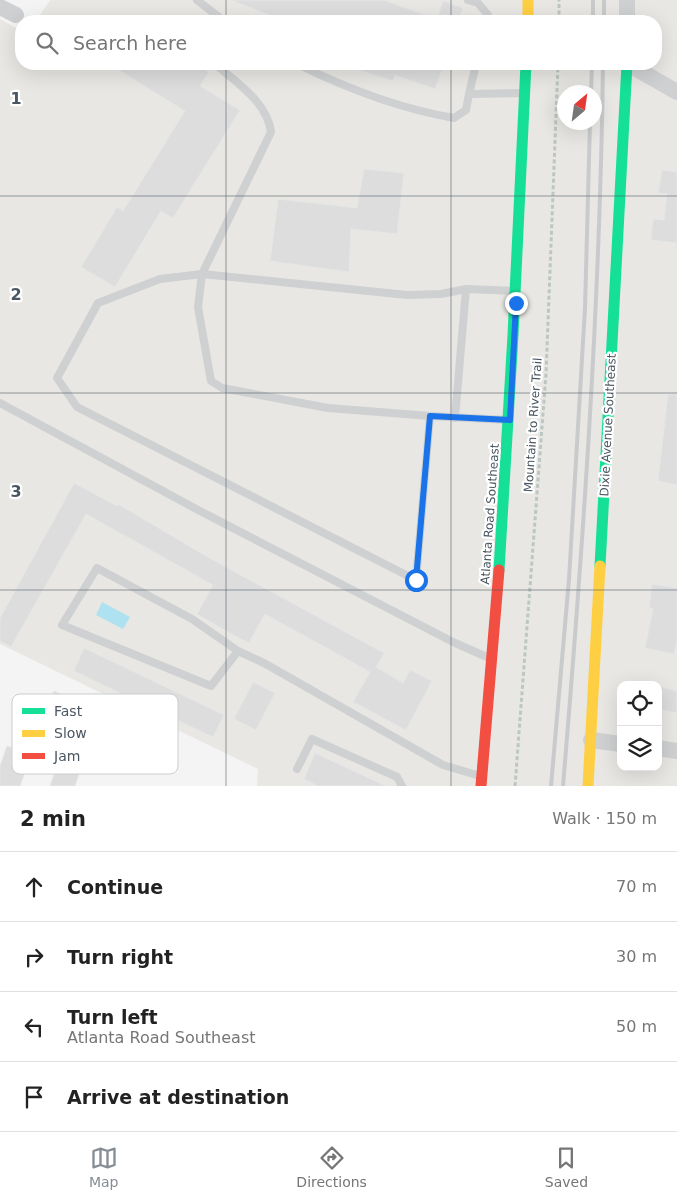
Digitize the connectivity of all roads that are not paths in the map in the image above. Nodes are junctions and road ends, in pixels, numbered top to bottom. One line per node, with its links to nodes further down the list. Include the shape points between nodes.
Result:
1 (197, 0): 7 (lane)
2 (468, 0): 8 (lane, via 478,3)
3 (528, 0): 9 (main road)
4 (628, 0): 10 (street)
5 (0, 7): 6 (street)
6 (16, 15)
7 (216, 15)
8 (488, 15)
9 (528, 15)
10 (627, 15)
11 (223, 70): 20 (lane, via 258,102 269,118 271,132)
12 (313, 70): 19 (lane, via 388,100 454,118 466,110)
13 (475, 70): 19 (lane)
14 (526, 70): 17 (main road, Atlanta Road Southeast)
15 (627, 70): 29 (main road, Dixie Avenue Southeast)
16 (638, 70): 18 (street)
17 (525, 92): 19 (lane); 22 (main road, Atlanta Road Southeast)
18 (677, 92)
19 (469, 94)
20 (202, 274): 21 (lane, via 407,295); 24 (lane, via 198,307 200,326 211,381 222,388 328,408); 24 (lane, via 160,279 98,303 57,378 77,407 416,580)
21 (466, 289): 22 (lane); 25 (lane)
22 (517, 291): 26 (main road, Atlanta Road Southeast)
23 (0, 403): 28 (lane, via 200,511)
24 (430, 416): 25 (lane)
25 (455, 418): 26 (lane)
26 (510, 420): 28 (main road, Atlanta Road Southeast)
27 (238, 652): 27 (lane, via 192,619 96,568 62,625 211,686); 34 (lane, via 264,663 443,765)
28 (493, 660): 34 (main road, Atlanta Road Southeast)
29 (591, 740): 30 (street); 36 (main road, Dixie Avenue Southeast)
30 (617, 743)
31 (662, 749): 32 (street)
32 (677, 751)
33 (297, 769): 35 (lane, via 312,739 397,777)
34 (481, 782)
35 (402, 786)
36 (588, 786)

